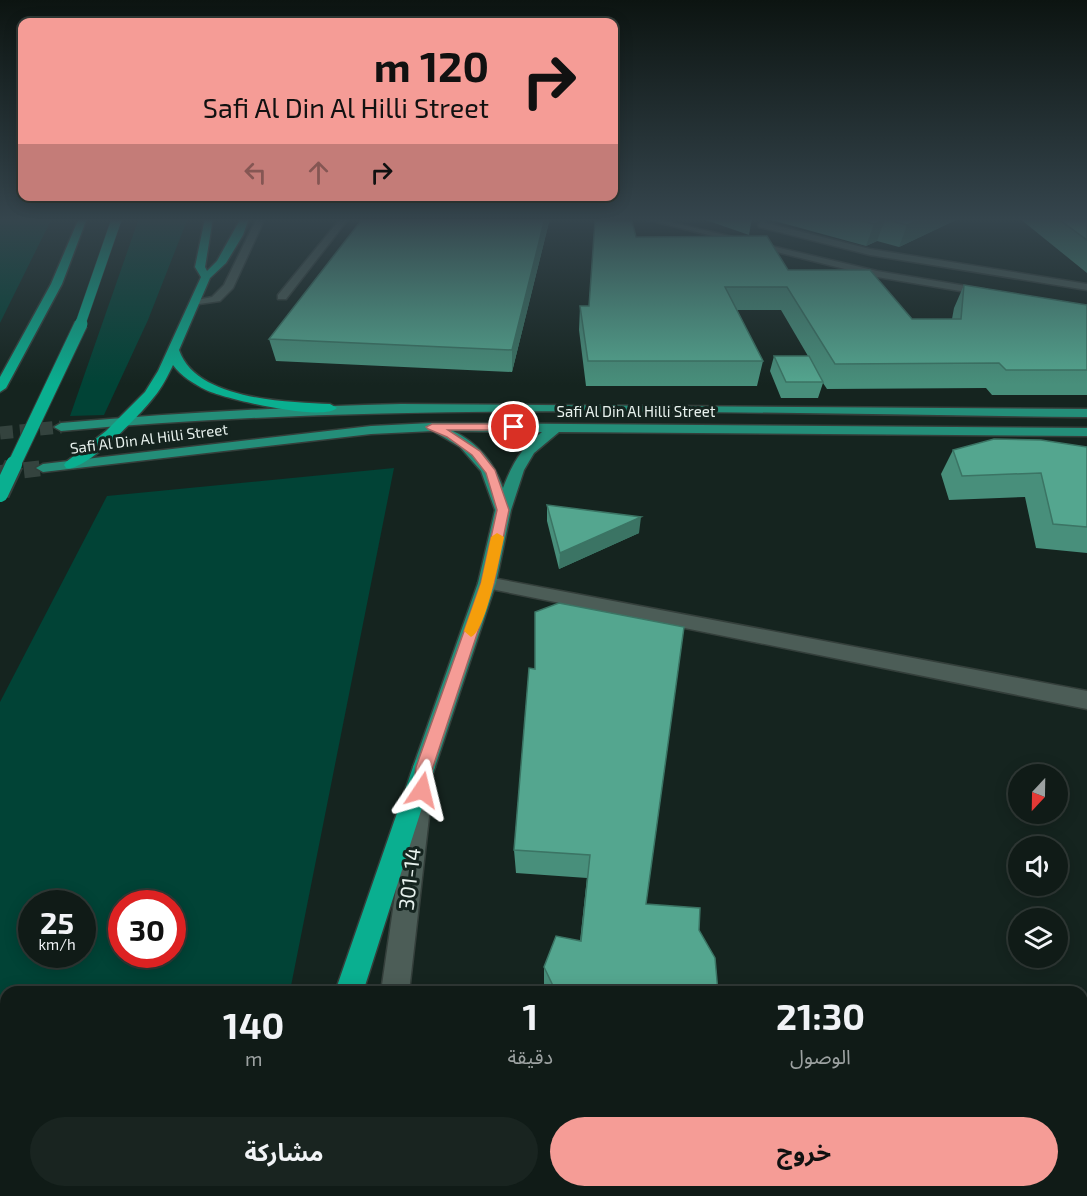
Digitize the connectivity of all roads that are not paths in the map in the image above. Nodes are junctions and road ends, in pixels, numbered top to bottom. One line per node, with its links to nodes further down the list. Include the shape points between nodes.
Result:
1 (60, 274): 15 (highway)
2 (98, 274): 25 (highway, bridge, via 81,324)
3 (204, 274): 9 (highway)
4 (209, 274): 9 (highway)
5 (235, 274): 13 (street, via 216,299)
6 (300, 274): 12 (street)
7 (876, 274): 11 (street)
8 (1009, 274): 10 (street)
9 (206, 277): 13 (highway)
10 (1087, 286)
11 (992, 293)
12 (282, 297)
13 (196, 303): 14 (highway)
14 (173, 349): 16 (highway, via 179,365 220,392 252,401); 18 (highway, via 150,394)
15 (0, 388)
16 (330, 408): 17 (main road, Safi Al Din Al Hilli Street, via 493,406); 18 (main road, Safi Al Din Al Hilli Street); 20 (main road, via 395,416)
17 (1087, 413)
18 (127, 420): 19 (main road, Safi Al Din Al Hilli Street); 23 (highway)
19 (61, 426)
20 (432, 427): 21 (main road, Safi Al Din Al Hilli Street); 23 (main road, Safi Al Din Al Hilli Street, via 371,430); 26 (main road, via 476,453 491,472)
21 (555, 428): 22 (main road, Safi Al Din Al Hilli Street); 26 (main road, via 522,461)
22 (1086, 434)
23 (71, 465): 24 (main road, Safi Al Din Al Hilli Street)
24 (43, 468)
25 (0, 494)
26 (503, 510): 27 (main road)
27 (487, 583): 28 (street); 29 (main road)
28 (1087, 700)
29 (424, 767): 30 (highway); 31 (street, 301-14)
30 (351, 986)
31 (396, 986)

